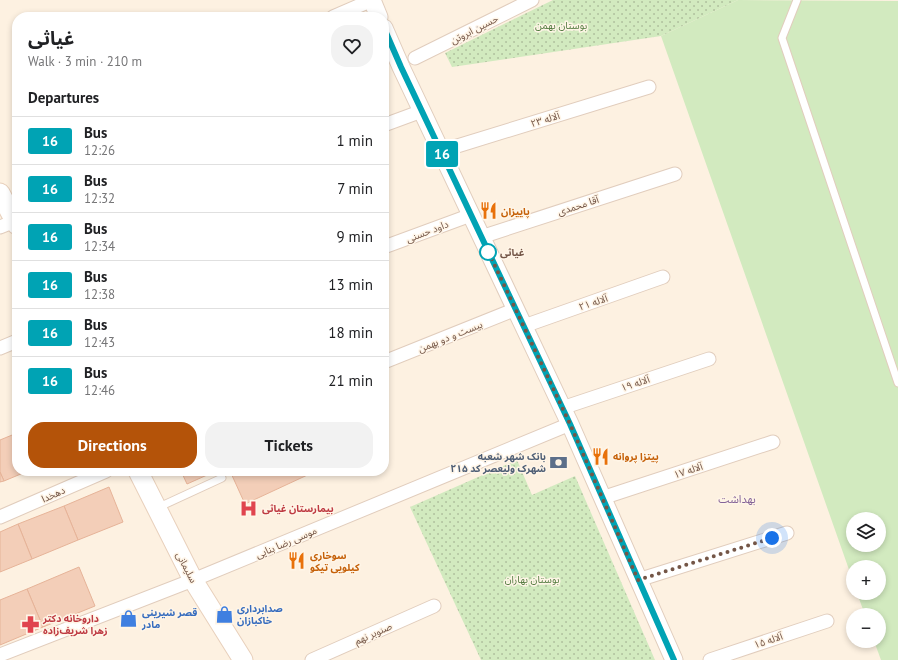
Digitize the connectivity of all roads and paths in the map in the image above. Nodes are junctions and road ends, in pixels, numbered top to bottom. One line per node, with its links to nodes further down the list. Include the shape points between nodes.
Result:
1 (372, 0): 4 (street); 5 (street)
2 (532, 0): 7 (street, حسین ابروتن)
3 (797, 0): 25 (lane, via 782,38)
4 (344, 12)
5 (377, 12)
6 (389, 39): 9 (street)
7 (415, 58)
8 (649, 87): 11 (street, آلاله ۲۳)
9 (422, 111): 10 (street); 11 (street)
10 (389, 123)
11 (441, 151): 14 (street)
12 (675, 174): 16 (street, آقا محمدی)
13 (0, 193): 15 (main road)
14 (471, 215): 16 (street); 17 (street, داود حسنی)
15 (11, 224)
16 (481, 236): 19 (street)
17 (389, 245)
18 (663, 277): 20 (street, آلاله ۲۱)
19 (516, 309): 20 (street); 24 (street, بیست و دو بهمن)
20 (524, 326): 26 (street)
21 (12, 343): 22 (street)
22 (0, 348)
23 (708, 359): 26 (street, آلاله ۱۹)
24 (389, 360)
25 (898, 383)
26 (562, 408): 27 (street)
27 (570, 424): 32 (street); 36 (street, موسی رضا بنایی)
28 (773, 442): 32 (street, آلاله ۱۷)
29 (94, 476): 34 (street, دهخدا)
30 (141, 476): 33 (main road, سلیمانی)
31 (222, 478): 33 (lane)
32 (602, 498): 37 (street)
33 (157, 508): 36 (main road, سلیمانی)
34 (0, 517)
35 (787, 533): 37 (street)
36 (193, 580): 40 (street, موسی رضا بنایی); 41 (main road, سلیمانی)
37 (638, 580): 43 (street)
38 (434, 606): 42 (street, صنوبر نهم)
39 (827, 621): 44 (street, آلاله ۱۵)
40 (3, 656)
41 (243, 660)
42 (312, 660)
43 (674, 660)
44 (710, 660)

